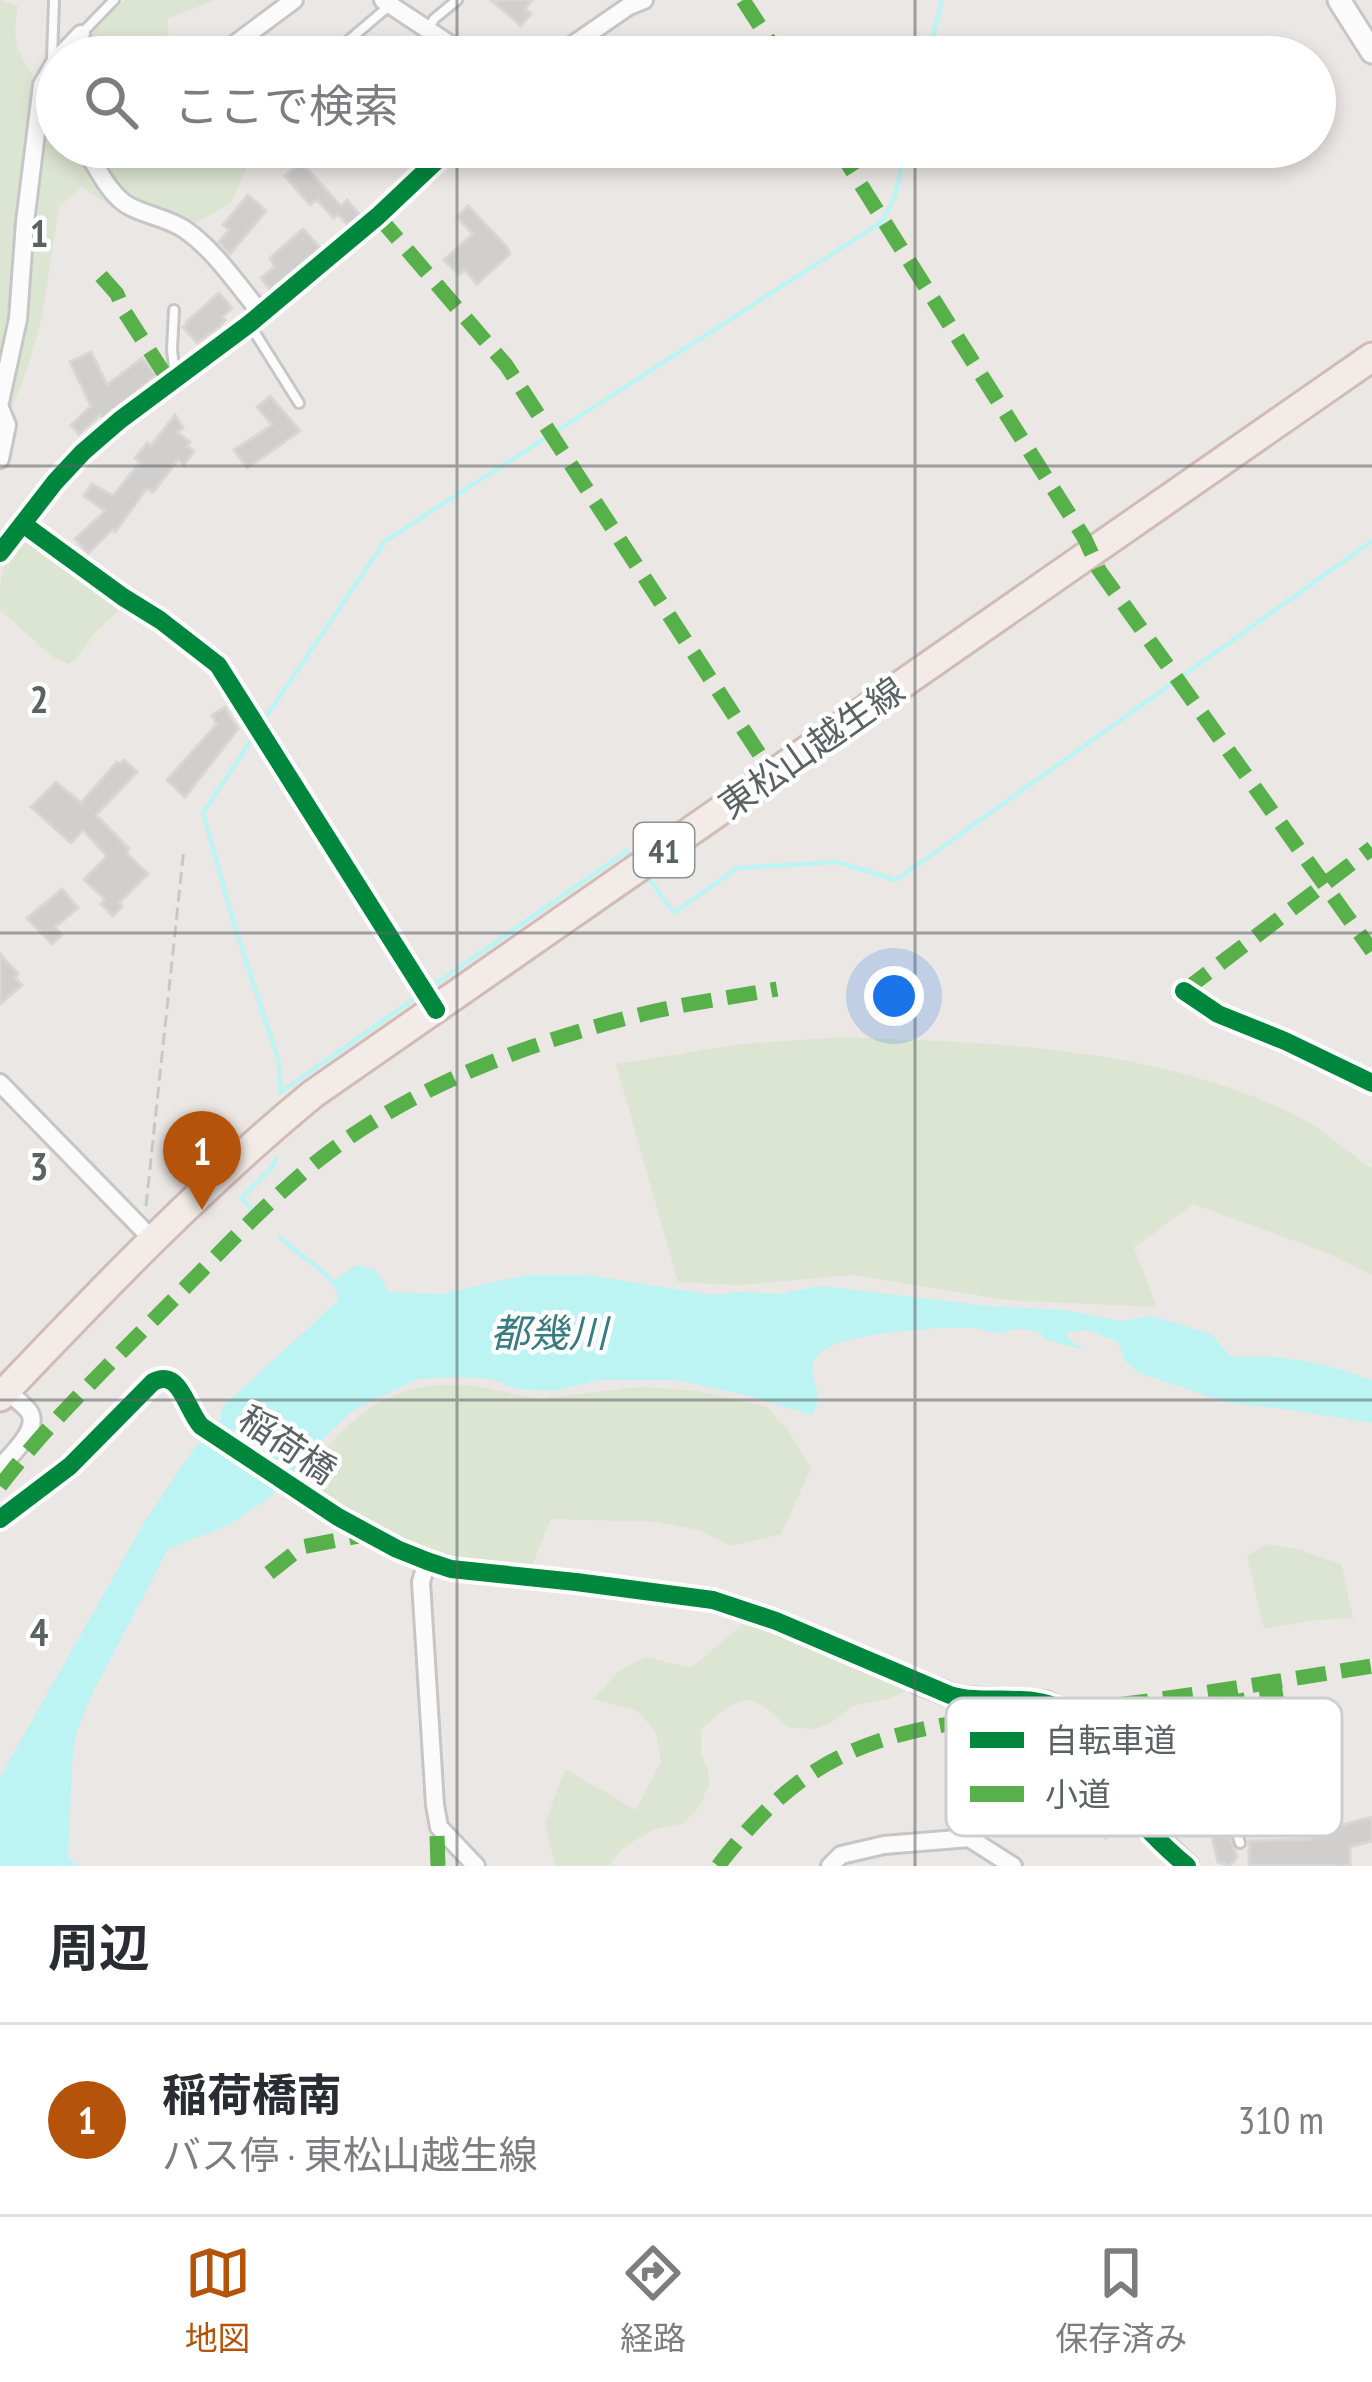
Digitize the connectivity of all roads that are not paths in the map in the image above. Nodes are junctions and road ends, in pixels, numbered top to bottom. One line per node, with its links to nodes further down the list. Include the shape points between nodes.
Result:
1 (54, 0): 10 (lane)
2 (114, 0): 9 (lane)
3 (294, 0): 11 (street)
4 (457, 0): 8 (lane)
5 (1339, 0): 15 (street)
6 (638, 1): 14 (street)
7 (387, 2): 8 (street); 12 (lane)
8 (429, 30): 13 (street)
9 (81, 34)
10 (55, 36)
11 (246, 36)
12 (352, 36)
13 (438, 36)
14 (583, 36)
15 (1372, 52)
16 (36, 133): 24 (street)
17 (98, 168): 20 (street, via 119,199 205,248)
18 (429, 168): 20 (street)
19 (174, 310): 22 (lane)
20 (255, 319): 22 (street); 23 (lane)
21 (1372, 357): 28 (main road, 東松山越生線 / 41)
22 (177, 380): 26 (street, via 83,452)
23 (299, 403)
24 (0, 405): 25 (street, via 8,425)
25 (0, 459)
26 (23, 524): 27 (street); 28 (street, via 218,665)
27 (0, 553)
28 (436, 1010): 30 (main road, 東松山越生線 / 41, via 313,1094)
29 (0, 1083): 30 (street)
30 (146, 1232): 31 (main road, 東松山越生線 / 41)
31 (3, 1394): 32 (street, via 32,1424)
32 (0, 1468)
33 (0, 1519): 34 (street, 稲荷橋, via 169,1377 201,1426 338,1517)
34 (427, 1561): 35 (street, 稲荷橋, via 713,1600); 40 (street, via 421,1582 435,1805 439,1828)
35 (918, 1682): 36 (street)
36 (958, 1698)
37 (1156, 1836): 43 (street)
38 (1238, 1836): 39 (lane)
39 (1240, 1843)
40 (476, 1866)
41 (830, 1866): 42 (street, via 841,1855 884,1845 969,1838)
42 (1013, 1866)
43 (1187, 1866)

